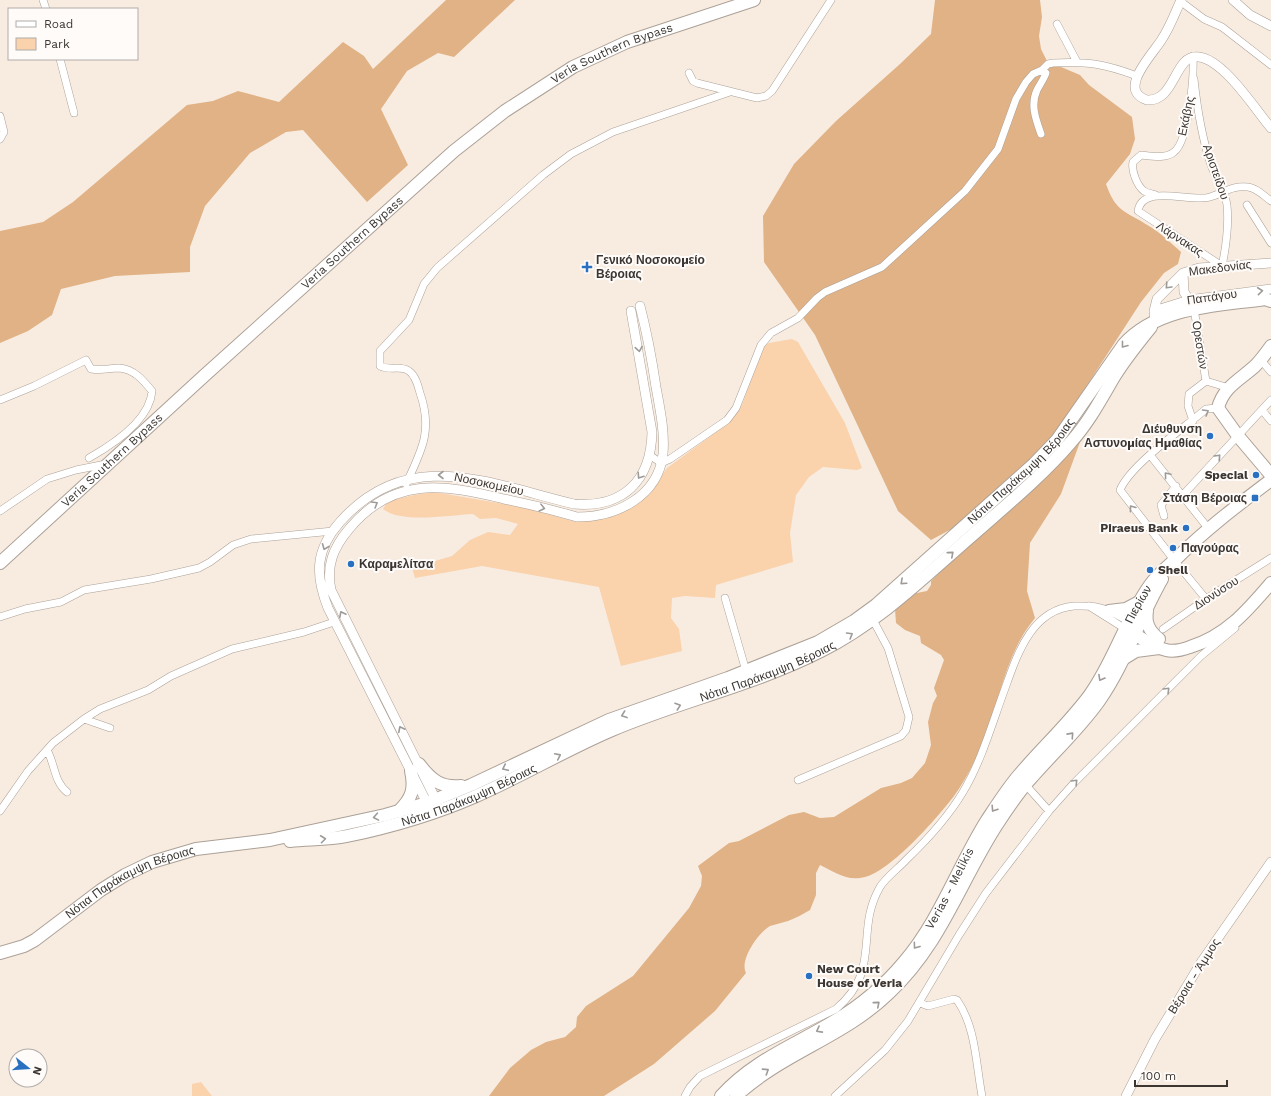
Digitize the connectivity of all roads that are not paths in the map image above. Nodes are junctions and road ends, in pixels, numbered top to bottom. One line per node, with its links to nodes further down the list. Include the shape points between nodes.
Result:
1 (754, 0): 50 (main road, Veria Southern Bypass, via 627,42 573,67 505,111 443,161)
2 (831, 0): 15 (street, via 766,96 757,98)
3 (1181, 0): 10 (street, via 1204,19 1222,27); 13 (street, via 1162,39)
4 (1234, 0): 6 (street, via 1250,15)
5 (1057, 24): 9 (street)
6 (1271, 26)
7 (1193, 56): 13 (street, via 1187,59 1167,90 1156,99 1147,100 1138,96 1135,89); 14 (street, Εκάβης); 18 (street, via 1208,59 1223,69)
8 (60, 60): 16 (street)
9 (1077, 62): 11 (street, via 1048,64); 13 (street, via 1110,66)
10 (1271, 65)
11 (1042, 70): 19 (street, via 1046,73 1033,103 1034,117); 51 (street, via 1033,74 1026,82 1016,99 998,149 965,192 882,267 825,292 798,318 771,334 761,344 736,408 727,420)
12 (689, 73): 15 (street, via 697,83)
13 (1137, 76)
14 (1194, 79): 21 (street, Αριστείδου, via 1196,103 1211,164); 22 (street, Εκάβης, via 1183,135 1176,152 1163,156 1141,155 1133,162 1132,170 1140,187)
15 (730, 92): 53 (street, via 613,132 571,154 543,174 437,268 424,284 409,320 380,351 380,366 387,370 401,368 410,372 417,382 424,403 424,444)
16 (74, 113)
17 (0, 116): 20 (street, via 4,132)
18 (1271, 128)
19 (1041, 134)
20 (0, 139)
21 (1222, 191): 22 (street, via 1209,197); 23 (street, via 1231,187 1250,187); 27 (street, Αριστείδου, via 1227,204 1226,250)
22 (1158, 196): 27 (street, Λάρνακας, via 1144,200 1138,211)
23 (1271, 201)
24 (1247, 205): 25 (street)
25 (1271, 244)
26 (1271, 263): 27 (street, Μακεδονίας)
27 (1222, 266): 28 (street, Μακεδονίας, via 1198,268)
28 (1183, 273): 31 (street, via 1184,292); 34 (street, Μακεδονίας, one-way to 34, via 1161,294)
29 (1271, 290): 31 (street, Παπάγου, one-way to 29)
30 (1271, 301): 31 (main road, Νότια Παράκαμψη Βέροιας, via 1266,299)
31 (1192, 304): 34 (main road, Νότια Παράκαμψη Βέροιας, via 1171,315); 38 (street, Ορεστών)
32 (640, 306): 51 (street, Νοσοκομείου, via 650,351 663,438)
33 (631, 311): 48 (street, Νοσοκομείου, one-way to 48, via 652,432)
34 (1154, 317): 73 (main road, Νότια Παράκαμψη Βέροιας, one-way to 34, via 1035,480 1072,441); 78 (main road, Νότια Παράκαμψη Βέροιας, one-way to 78, via 1124,344 1057,440 1034,464 876,605 818,642)
35 (1271, 346): 36 (main road)
36 (1260, 360): 37 (street); 39 (main road)
37 (1271, 372)
38 (1206, 381): 39 (street); 44 (street, via 1189,394 1188,406)
39 (1229, 388): 42 (main road)
40 (0, 400): 49 (street, via 86,360 91,369 104,371 120,368 141,377 152,391 151,399 144,411 121,438)
41 (1271, 400): 43 (street)
42 (1218, 408): 44 (street, one-way to 42, via 1206,409); 46 (main road)
43 (1262, 410): 45 (street); 46 (street)
44 (1193, 421): 47 (street)
45 (1271, 421)
46 (1238, 436): 52 (main road); 57 (street, one-way to 46)
47 (1150, 455): 55 (street, one-way to 47); 63 (street, one-way to 47, via 1120,490 1124,482)
48 (650, 456): 51 (street); 53 (street, Νοσοκομείου, one-way to 53, via 641,475 624,495 611,501 584,505 474,479 435,475)
49 (89, 458)
50 (106, 464): 58 (street, via 47,479); 64 (main road, Veria Southern Bypass)
51 (661, 464): 56 (street, Νοσοκομείου, one-way to 51, via 442,487 467,490 577,517 592,517 614,512 636,500 646,491)
52 (1271, 475)
53 (408, 480): 56 (street); 61 (street, Νοσοκομείου, via 393,483 366,496)
54 (1271, 480): 60 (main road, Πιερίων)
55 (1176, 486): 57 (street); 59 (street, via 1161,505)
56 (402, 492): 82 (street, Νοσοκομείου, one-way to 56, via 331,590 328,577 332,553 358,518 371,506)
57 (1182, 496): 60 (street)
58 (0, 510)
59 (1164, 516)
60 (1208, 528): 63 (main road, Πιερίων)
61 (333, 531): 72 (street, via 251,539 233,545 199,568 84,590 61,602); 74 (street, Νοσοκομείου, one-way to 74, via 320,558 318,576 321,592)
62 (1271, 558): 67 (street, Διονύσου)
63 (1172, 562): 67 (street); 68 (main road, Πιερίων, via 1153,580)
64 (0, 563)
65 (1271, 583): 71 (main road)
66 (725, 598): 78 (street)
67 (1206, 599): 76 (street, Διονύσου)
68 (1143, 605): 70 (main road); 75 (main road, Πιερίων); 76 (main road, via 1152,634)
69 (1088, 606): 70 (street, via 1097,606); 75 (street); 95 (street, via 1066,607 1056,611 1040,621 1027,637 1013,667 975,769 962,794 926,841 880,886 868,920 865,965 853,992 836,1009 700,1076)
70 (1109, 611): 75 (street)
71 (1246, 613): 76 (main road, via 1222,633 1189,647 1175,651); 90 (street, one-way to 71, via 1200,656 1235,628)
72 (0, 617)
73 (873, 620): 83 (street, via 888,648 907,711 909,723 906,730 901,736); 87 (main road, Νότια Παράκαμψη Βέροιας, one-way to 73, via 475,796 612,730 744,684 818,653)
74 (334, 622): 79 (street, via 232,649 171,676 148,690 100,709); 82 (street, Νοσοκομείου)
75 (1131, 628): 76 (main road); 77 (main road, Verias - Melikis); 84 (main road, Verias - Melikis, one-way to 84, via 1089,696)
76 (1160, 639): 77 (main road)
77 (1123, 659): 84 (main road, Verias - Melikis, one-way to 77, via 1091,712)
78 (746, 671): 85 (main road, Νότια Παράκαμψη Βέροιας, one-way to 85, via 609,720)
79 (84, 719): 80 (street); 81 (street)
80 (110, 728)
81 (47, 750): 86 (street, via 56,777); 88 (street, via 28,771)
82 (415, 767): 85 (main road, via 441,785); 87 (street); 89 (main road, via 413,791)
83 (798, 780)
84 (1021, 781): 90 (street); 96 (main road, Verias - Melikis, one-way to 96, via 975,840 923,936 894,973 857,1007 759,1063); 97 (main road, Verias - Melikis, one-way to 84, via 765,1072 863,1016 902,980 932,942)
85 (471, 785): 87 (main road, Νότια Παράκαμψη Βέροιας)
86 (67, 792)
87 (432, 805): 89 (main road, Νότια Παράκαμψη Βέροιας); 91 (main road, Νότια Παράκαμψη Βέροιας, one-way to 87, via 278,842 345,836)
88 (0, 811)
89 (399, 811): 91 (main road, Νότια Παράκαμψη Βέροιας, one-way to 91)
90 (1049, 811): 94 (street, via 986,893)
91 (270, 840): 93 (main road, Νότια Παράκαμψη Βέροιας, via 196,849 152,862 101,890 35,940)
92 (1271, 862): 100 (street, Βέροια - Άμμος, via 1202,961 1155,1039)
93 (0, 953)
94 (920, 1003): 98 (street, via 885,1050); 99 (street, via 928,1006 958,1000 966,1016 973,1041)
95 (685, 1096)
96 (721, 1096)
97 (736, 1096)
98 (835, 1096)
99 (982, 1096)
100 (1126, 1096)

